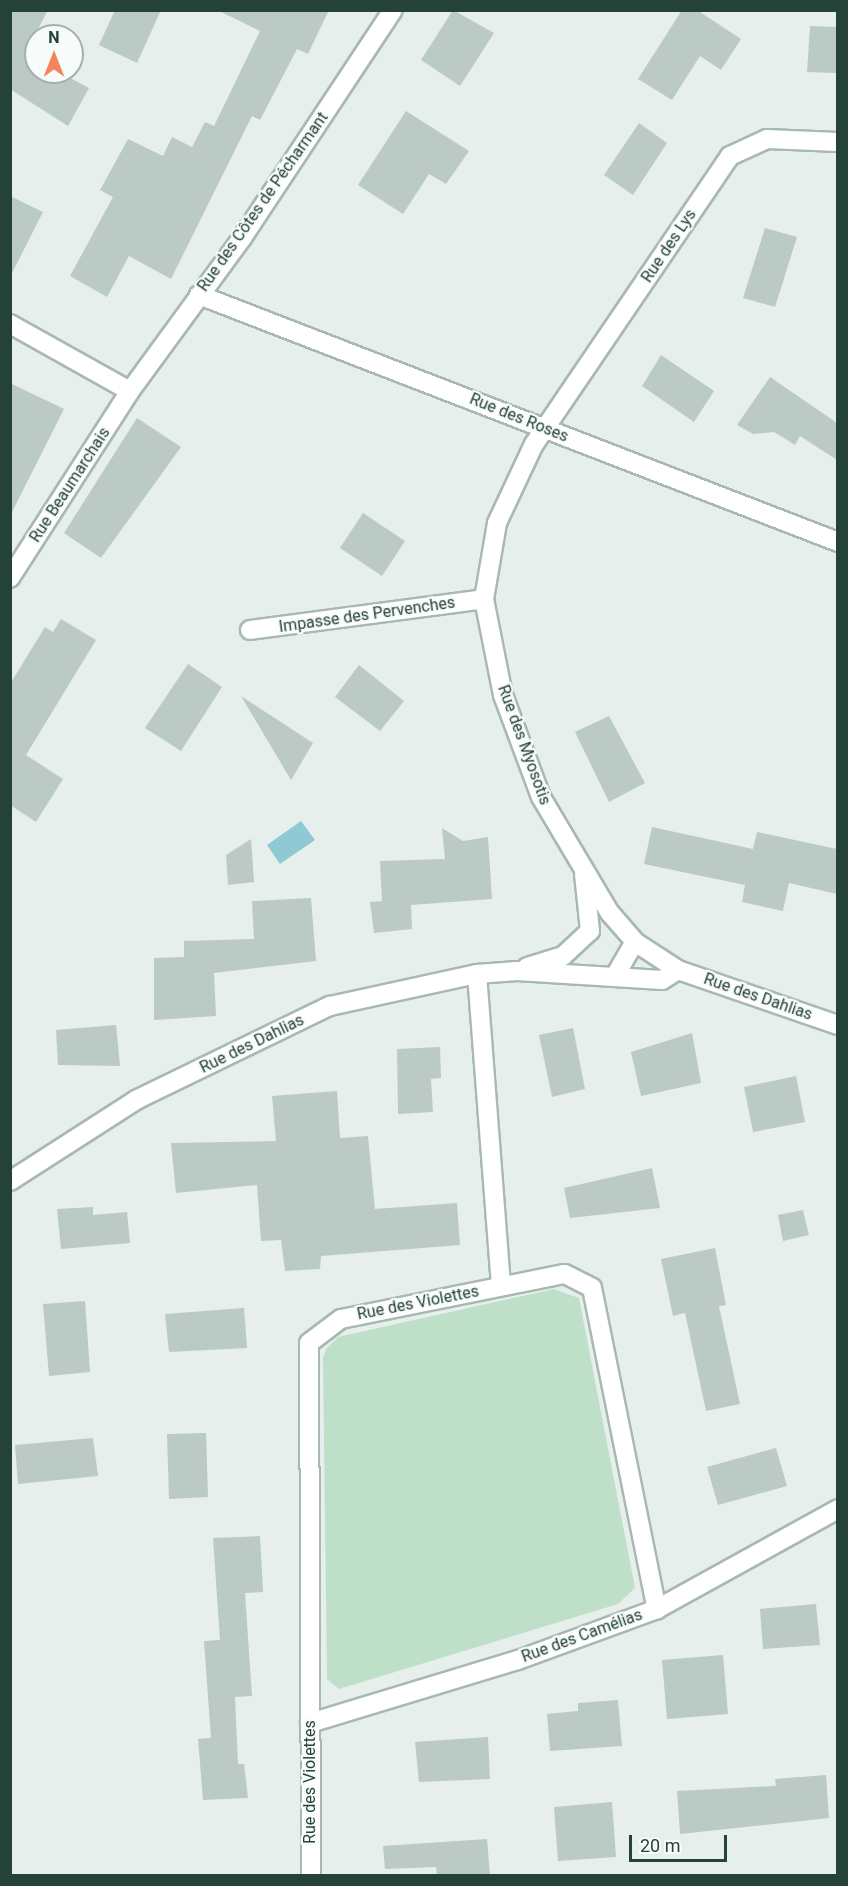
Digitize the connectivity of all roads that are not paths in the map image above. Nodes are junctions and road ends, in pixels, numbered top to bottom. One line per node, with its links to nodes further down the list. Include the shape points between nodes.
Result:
1 (393, 10): 3 (street, Rue des Côtes de Pécharmant)
2 (837, 142): 6 (street, Rue des Lys, via 766,139 730,156)
3 (199, 296): 5 (street, Rue des Côtes de Pécharmant); 6 (street, Rue des Roses)
4 (10, 324): 5 (street)
5 (130, 391): 8 (street, Rue Beaumarchais)
6 (546, 429): 7 (street, Rue des Roses); 9 (street, Rue des Myosotis, via 497,523)
7 (837, 542)
8 (10, 578)
9 (484, 599): 10 (street, Impasse des Pervenches); 11 (street, Rue des Myosotis, via 503,695 541,797)
10 (250, 630)
11 (584, 870): 12 (street, Rue des Myosotis); 14 (street, Rue des Dahlias, via 590,931 563,956)
12 (635, 942): 13 (street, Rue des Dahlias); 16 (street)
13 (678, 970): 16 (street, Rue des Dahlias, via 662,980); 17 (street, Rue des Dahlias)
14 (517, 971): 15 (street, Rue des Dahlias); 16 (street, Rue des Dahlias)
15 (477, 974): 18 (street, Rue des Dahlias, via 330,1006 136,1100); 19 (street)
16 (615, 976)
17 (837, 1025)
18 (10, 1181)
19 (501, 1286): 21 (street, Rue des Violettes, via 565,1274 592,1287); 22 (street, Rue des Violettes, via 341,1318 309,1343)
20 (837, 1509): 21 (street, Rue des Camélias)
21 (657, 1609): 22 (street, Rue des Camélias, via 518,1660)
22 (310, 1723): 23 (street, Rue des Violettes)
23 (311, 1875)

